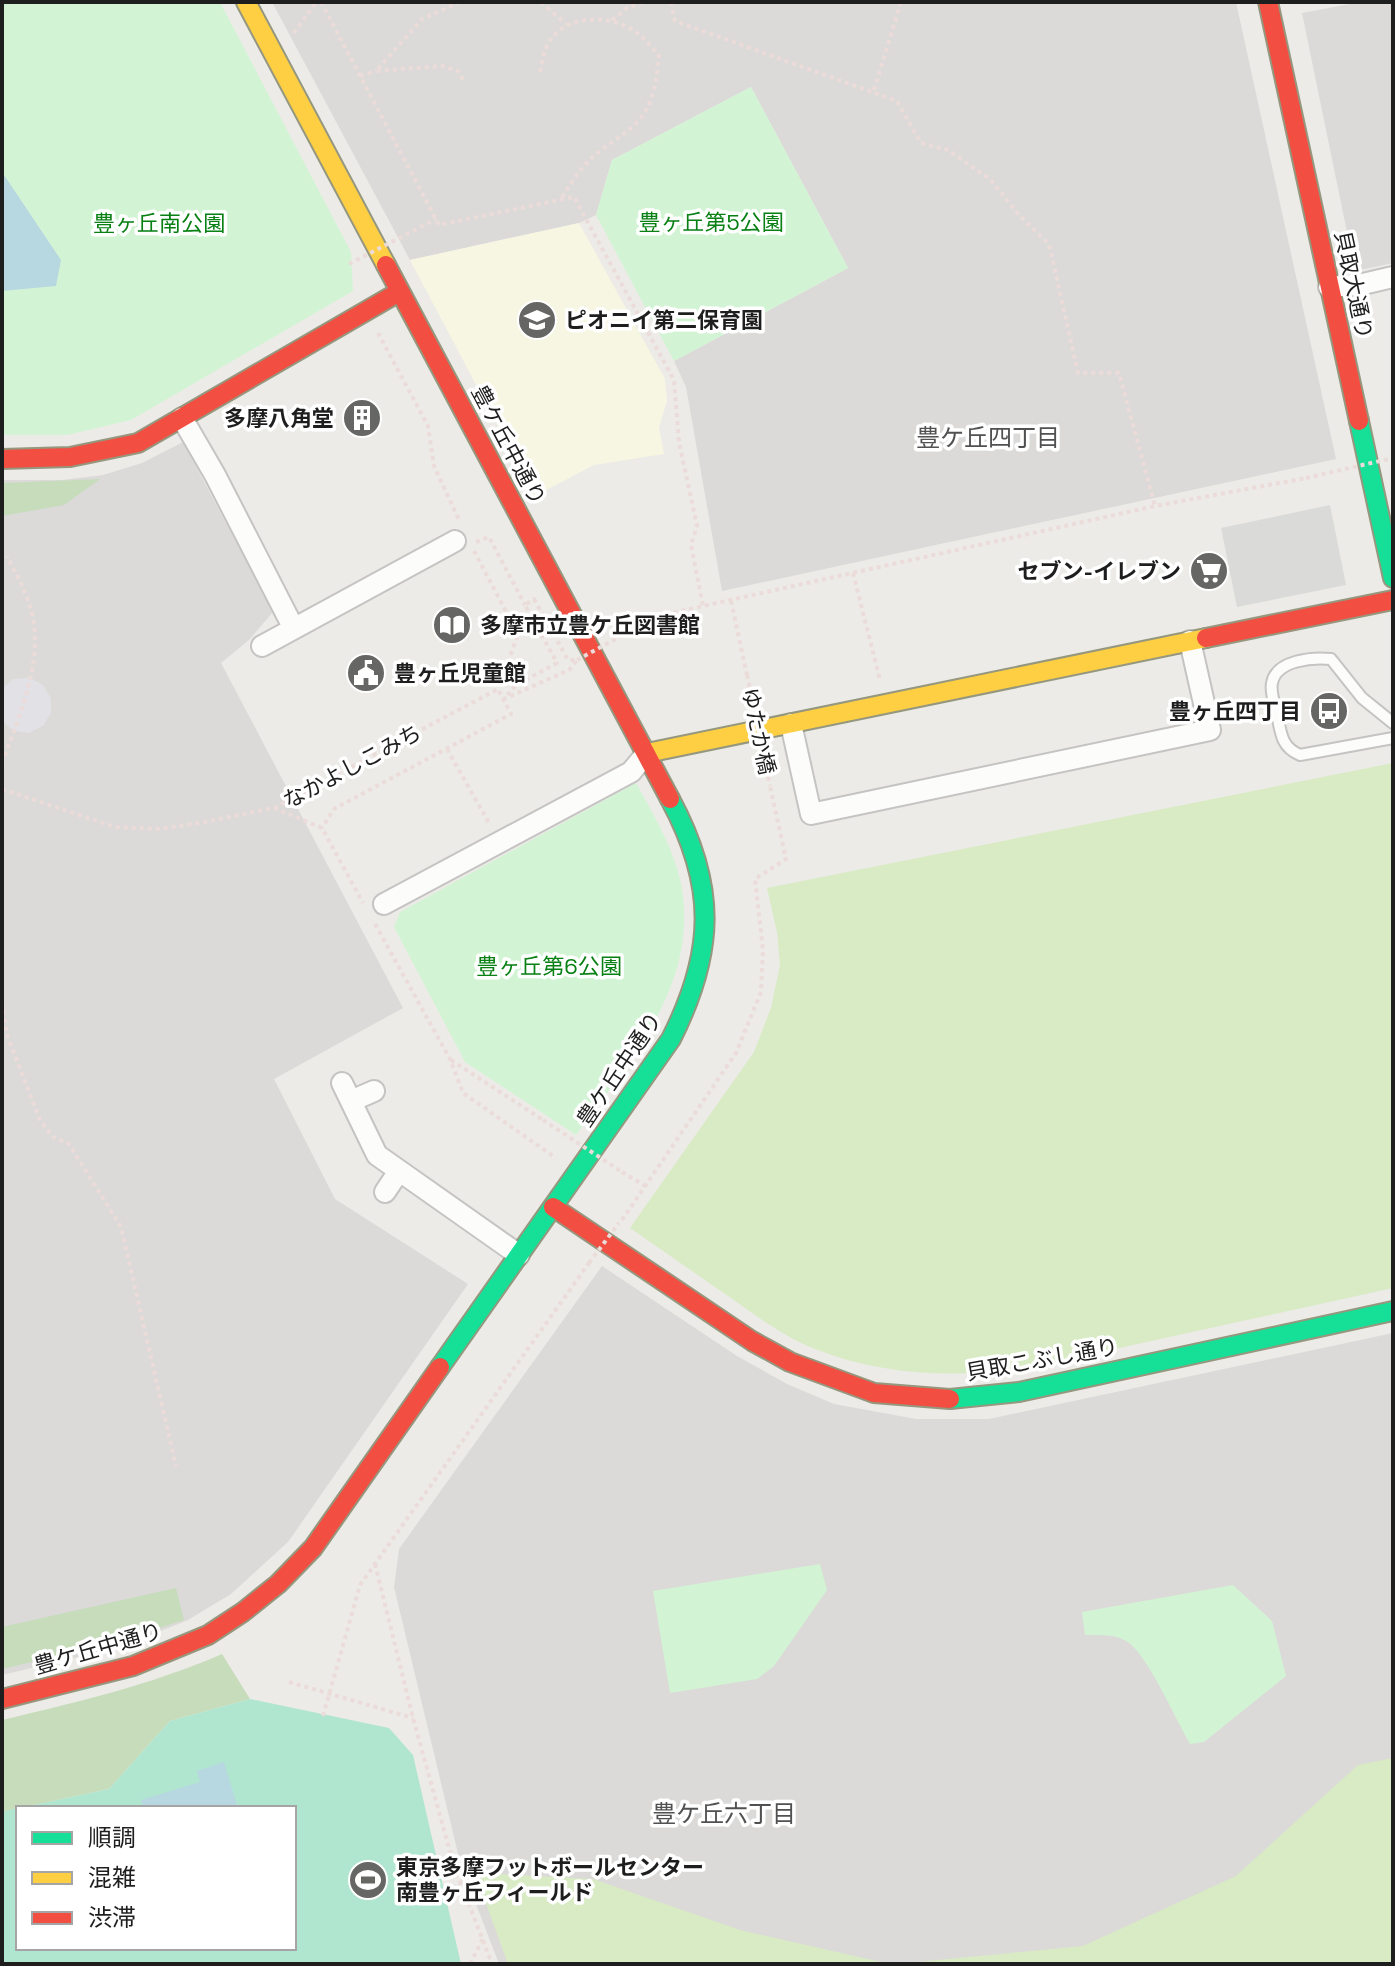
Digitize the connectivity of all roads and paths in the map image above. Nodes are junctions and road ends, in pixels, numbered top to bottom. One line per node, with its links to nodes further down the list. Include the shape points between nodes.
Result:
1 (246, 2): 22 (street, 豊ケ丘中通り)
2 (318, 2): 11 (path); 14 (path)
3 (460, 2): 12 (path, via 422,19)
4 (541, 2): 10 (path)
5 (645, 2): 9 (path)
6 (671, 2): 16 (path, via 675,21)
7 (901, 2): 16 (path)
8 (1268, 2): 21 (street, 貝取大通り)
9 (612, 20): 10 (path); 17 (path, via 639,34 659,56 657,80 646,111 576,174)
10 (566, 24): 13 (path, via 546,46)
11 (287, 43)
12 (376, 71): 14 (path); 15 (path, via 442,66 458,71)
13 (540, 72)
14 (360, 76): 18 (path)
15 (463, 80)
16 (874, 90): 27 (path, via 897,101 921,143 948,150 990,179 1049,244 1078,373 1119,373)
17 (561, 199): 18 (path, via 439,225); 35 (path, via 574,197 674,380 679,442 697,526 691,545)
18 (436, 219): 19 (path, bridge)
19 (349, 264)
20 (1393, 277): 21 (street)
21 (1329, 287): 31 (street, 貝取大通り)
22 (399, 292): 24 (street); 47 (street, 豊ケ丘中通り)
23 (375, 327): 28 (path, via 428,426 434,466)
24 (182, 418): 26 (street, via 138,443 99,455); 36 (street)
25 (1393, 458): 27 (path, bridge)
26 (2, 459)
27 (1155, 506): 30 (path)
28 (460, 536): 36 (street)
29 (7, 556): 48 (path, via 26,594 34,626 30,678)
30 (853, 573): 33 (path); 42 (path)
31 (1393, 578)
32 (1393, 600): 37 (street)
33 (731, 601): 35 (path); 60 (path, ゆたか橋, bridge, via 786,859 755,879 763,950 761,992 736,1053)
34 (525, 605): 35 (path, bridge, via 534,599 568,660 658,616); 40 (path, via 489,537 470,544 518,634); 41 (path, via 557,663 516,685)
35 (703, 606)
36 (293, 627): 38 (street)
37 (1190, 641): 42 (street); 44 (street, via 1210,730 811,814)
38 (262, 646)
39 (569, 670): 41 (path)
40 (498, 689): 41 (path); 50 (path, なかよしこみち)
41 (504, 699): 46 (path, via 511,714)
42 (886, 704): 44 (street)
43 (1393, 723): 45 (lane, via 1362,698 1331,659 1289,664 1271,684 1283,743 1290,751 1300,755)
44 (791, 724): 47 (street)
45 (1393, 738)
46 (447, 749): 51 (path, via 334,809); 52 (path)
47 (647, 753): 52 (street, via 631,772); 62 (street, 豊ケ丘中通り, via 681,819 704,886 706,927 698,983 671,1039)
48 (2, 763)
49 (2, 789): 50 (path, なかよしこみち, via 115,827 158,829)
50 (274, 808): 51 (path)
51 (322, 828): 53 (path)
52 (500, 843): 53 (street)
53 (376, 907)
54 (375, 923): 56 (path)
55 (2, 1003): 65 (path, via 7,1035 40,1120 53,1137 69,1144 121,1227)
56 (450, 1059): 58 (path, via 463,1093); 60 (path, bridge)
57 (374, 1091): 59 (street, via 347,1092 377,1155)
58 (565, 1164)
59 (399, 1171): 61 (street); 63 (street)
60 (645, 1186): 66 (path, bridge)
61 (385, 1192)
62 (553, 1207): 63 (street, 豊ケ丘中通り); 64 (street, 貝取こぶし通り, via 752,1341 790,1362 874,1393 955,1399 1019,1392)
63 (519, 1255): 69 (street, 豊ケ丘中通り, via 313,1548 264,1597 199,1641 164,1657)
64 (1393, 1311)
65 (176, 1466)
66 (375, 1564): 68 (path, via 360,1585); 71 (path)
67 (289, 1682): 68 (path)
68 (330, 1693): 70 (path); 71 (path)
69 (2, 1699)
70 (323, 1716)
71 (413, 1718): 72 (path, via 454,1866)
72 (483, 1939): 73 (path); 74 (path)
73 (470, 1964)
74 (492, 1964)

